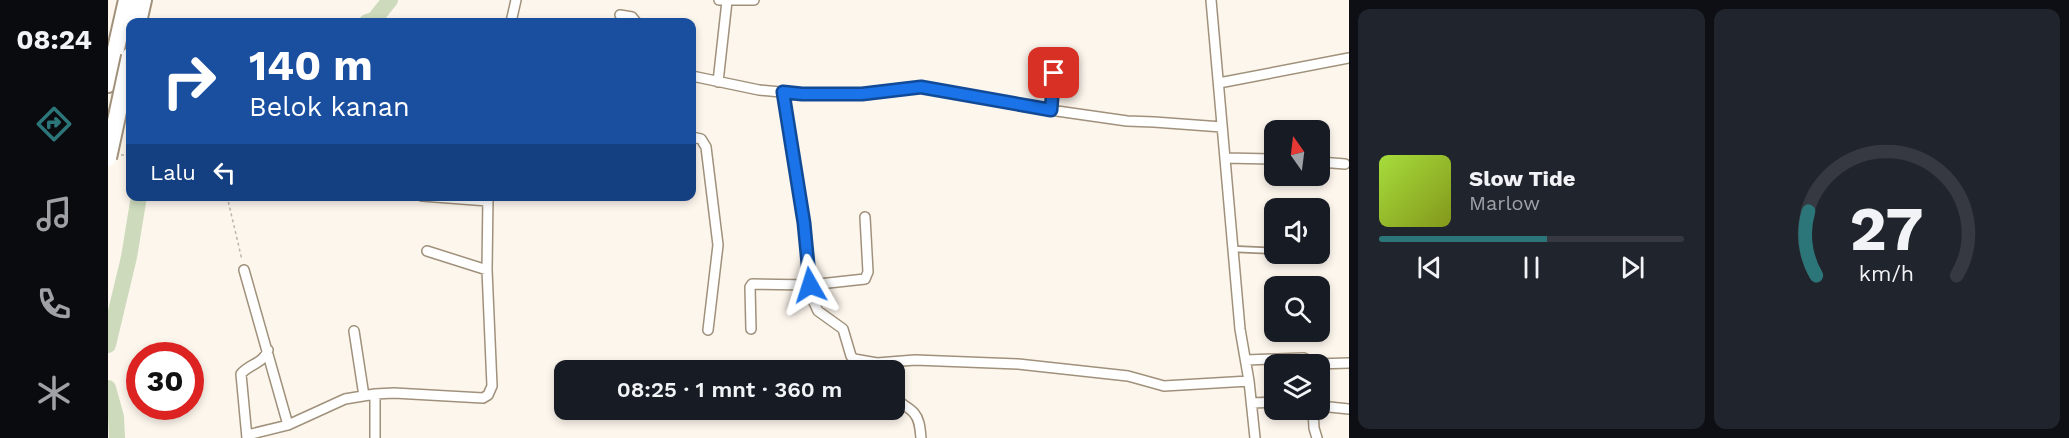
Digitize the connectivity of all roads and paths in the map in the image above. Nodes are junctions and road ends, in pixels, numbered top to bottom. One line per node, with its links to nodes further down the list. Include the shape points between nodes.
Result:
1 (127, 0): 18 (highway)
2 (143, 0): 9 (highway)
3 (516, 0): 10 (street)
4 (719, 0): 7 (street)
5 (754, 0): 7 (street)
6 (1211, 0): 17 (street)
7 (727, 1): 16 (street)
8 (620, 15): 11 (street)
9 (139, 18)
10 (512, 18)
11 (633, 18)
12 (1055, 54): 20 (street)
13 (1349, 58): 17 (street)
14 (126, 75): 23 (highway, bridge)
15 (696, 77): 16 (street)
16 (718, 82): 19 (street)
17 (1219, 83): 21 (street)
18 (108, 84)
19 (783, 92): 20 (street, via 862,94 921,87); 36 (street)
20 (1051, 110): 21 (street, via 1127,122)
21 (1222, 128): 24 (street)
22 (696, 138): 38 (street, via 706,147 718,244)
23 (108, 158)
24 (1225, 158): 25 (street); 31 (street)
25 (1264, 159)
26 (1330, 163): 27 (street)
27 (1345, 164)
28 (228, 201): 34 (path)
29 (488, 201): 35 (street)
30 (865, 217): 36 (street, via 865,279)
31 (1233, 249): 32 (lane); 42 (street, via 1239,329)
32 (1264, 250)
33 (427, 251): 35 (street)
34 (244, 270): 40 (street)
35 (487, 270): 46 (street, via 492,386 488,395 483,398)
36 (810, 285): 37 (street, via 752,284); 41 (street, via 814,305 843,329 851,356)
37 (751, 329)
38 (708, 330)
39 (354, 331): 47 (street)
40 (268, 350): 54 (street); 55 (street, via 262,360 241,374)
41 (860, 360)
42 (1246, 360): 44 (street, via 1304,358 1316,364); 45 (street)
43 (905, 361): 45 (street, via 1018,364 1128,376 1164,386)
44 (1349, 363)
45 (1249, 381): 49 (street)
46 (375, 394): 47 (street); 56 (street)
47 (364, 396): 54 (street, via 324,407)
48 (1264, 402): 49 (street)
49 (1252, 403): 58 (street)
50 (905, 407): 57 (street, via 919,421)
51 (1330, 407): 52 (street)
52 (1349, 409)
53 (1314, 420): 59 (street)
54 (288, 425): 55 (street)
55 (247, 437)
56 (375, 438)
57 (921, 438)
58 (1255, 438)
59 (1317, 438)

